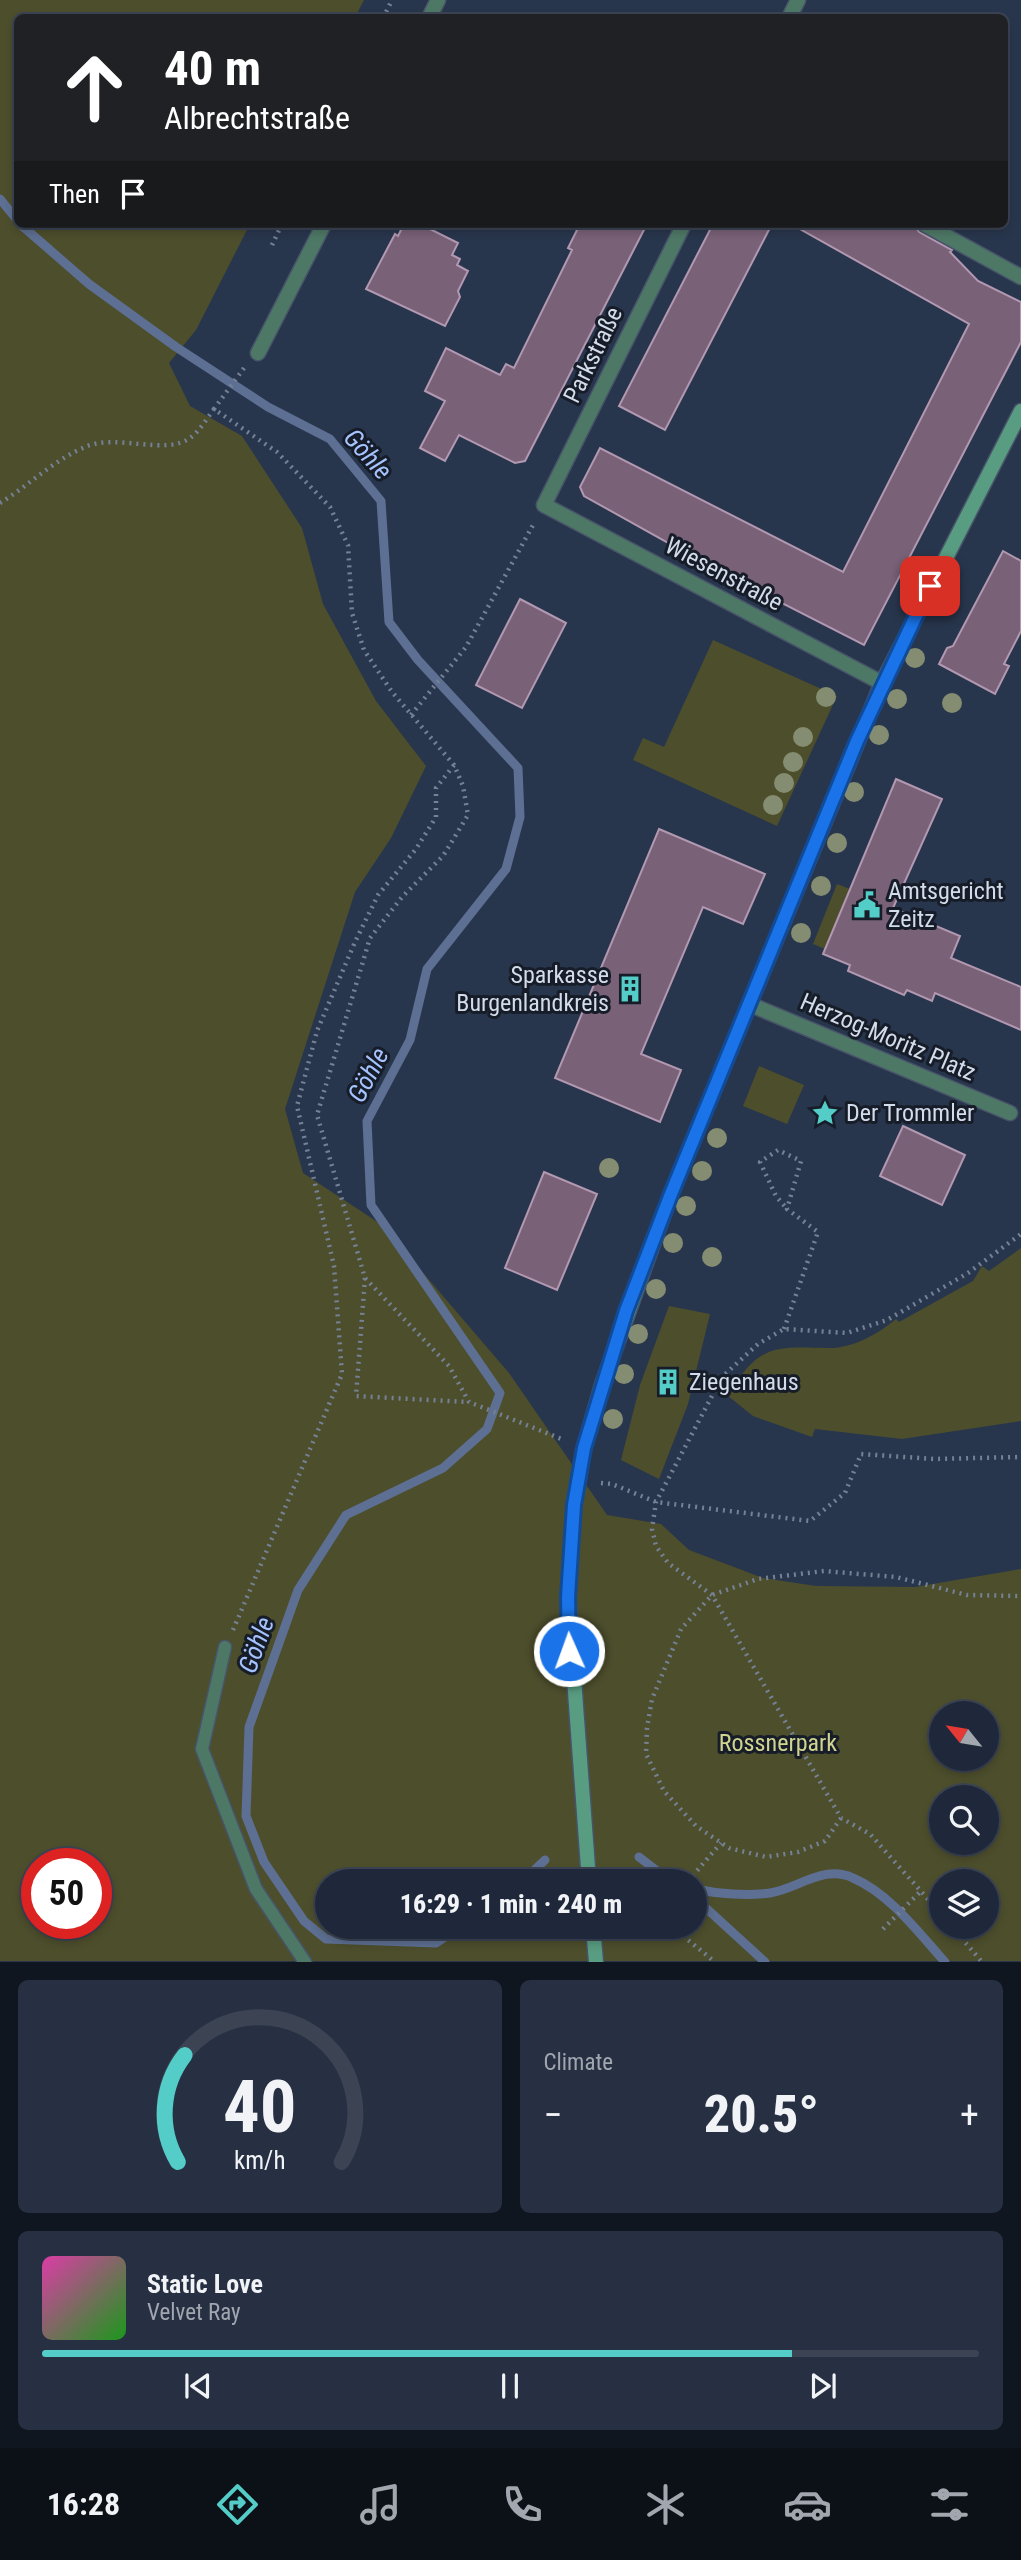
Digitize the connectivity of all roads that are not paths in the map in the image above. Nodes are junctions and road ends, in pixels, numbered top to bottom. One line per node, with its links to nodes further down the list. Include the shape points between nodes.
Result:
1 (322, 228): 5 (street)
2 (682, 228): 7 (street, Parkstraße)
3 (931, 228): 4 (street)
4 (1021, 277)
5 (258, 353)
6 (1021, 412): 8 (main road)
7 (544, 505): 8 (street, Wiesenstraße)
8 (882, 683): 9 (main road)
9 (749, 1004): 10 (street, Herzog-Moritz Platz); 12 (main road, via 626,1311 584,1448 569,1548 568,1597)
10 (1010, 1113)
11 (225, 1647): 14 (lane, via 202,1749 256,1889)
12 (588, 1869)
13 (594, 1939): 15 (main road)
14 (305, 1962)
15 (596, 1962)

